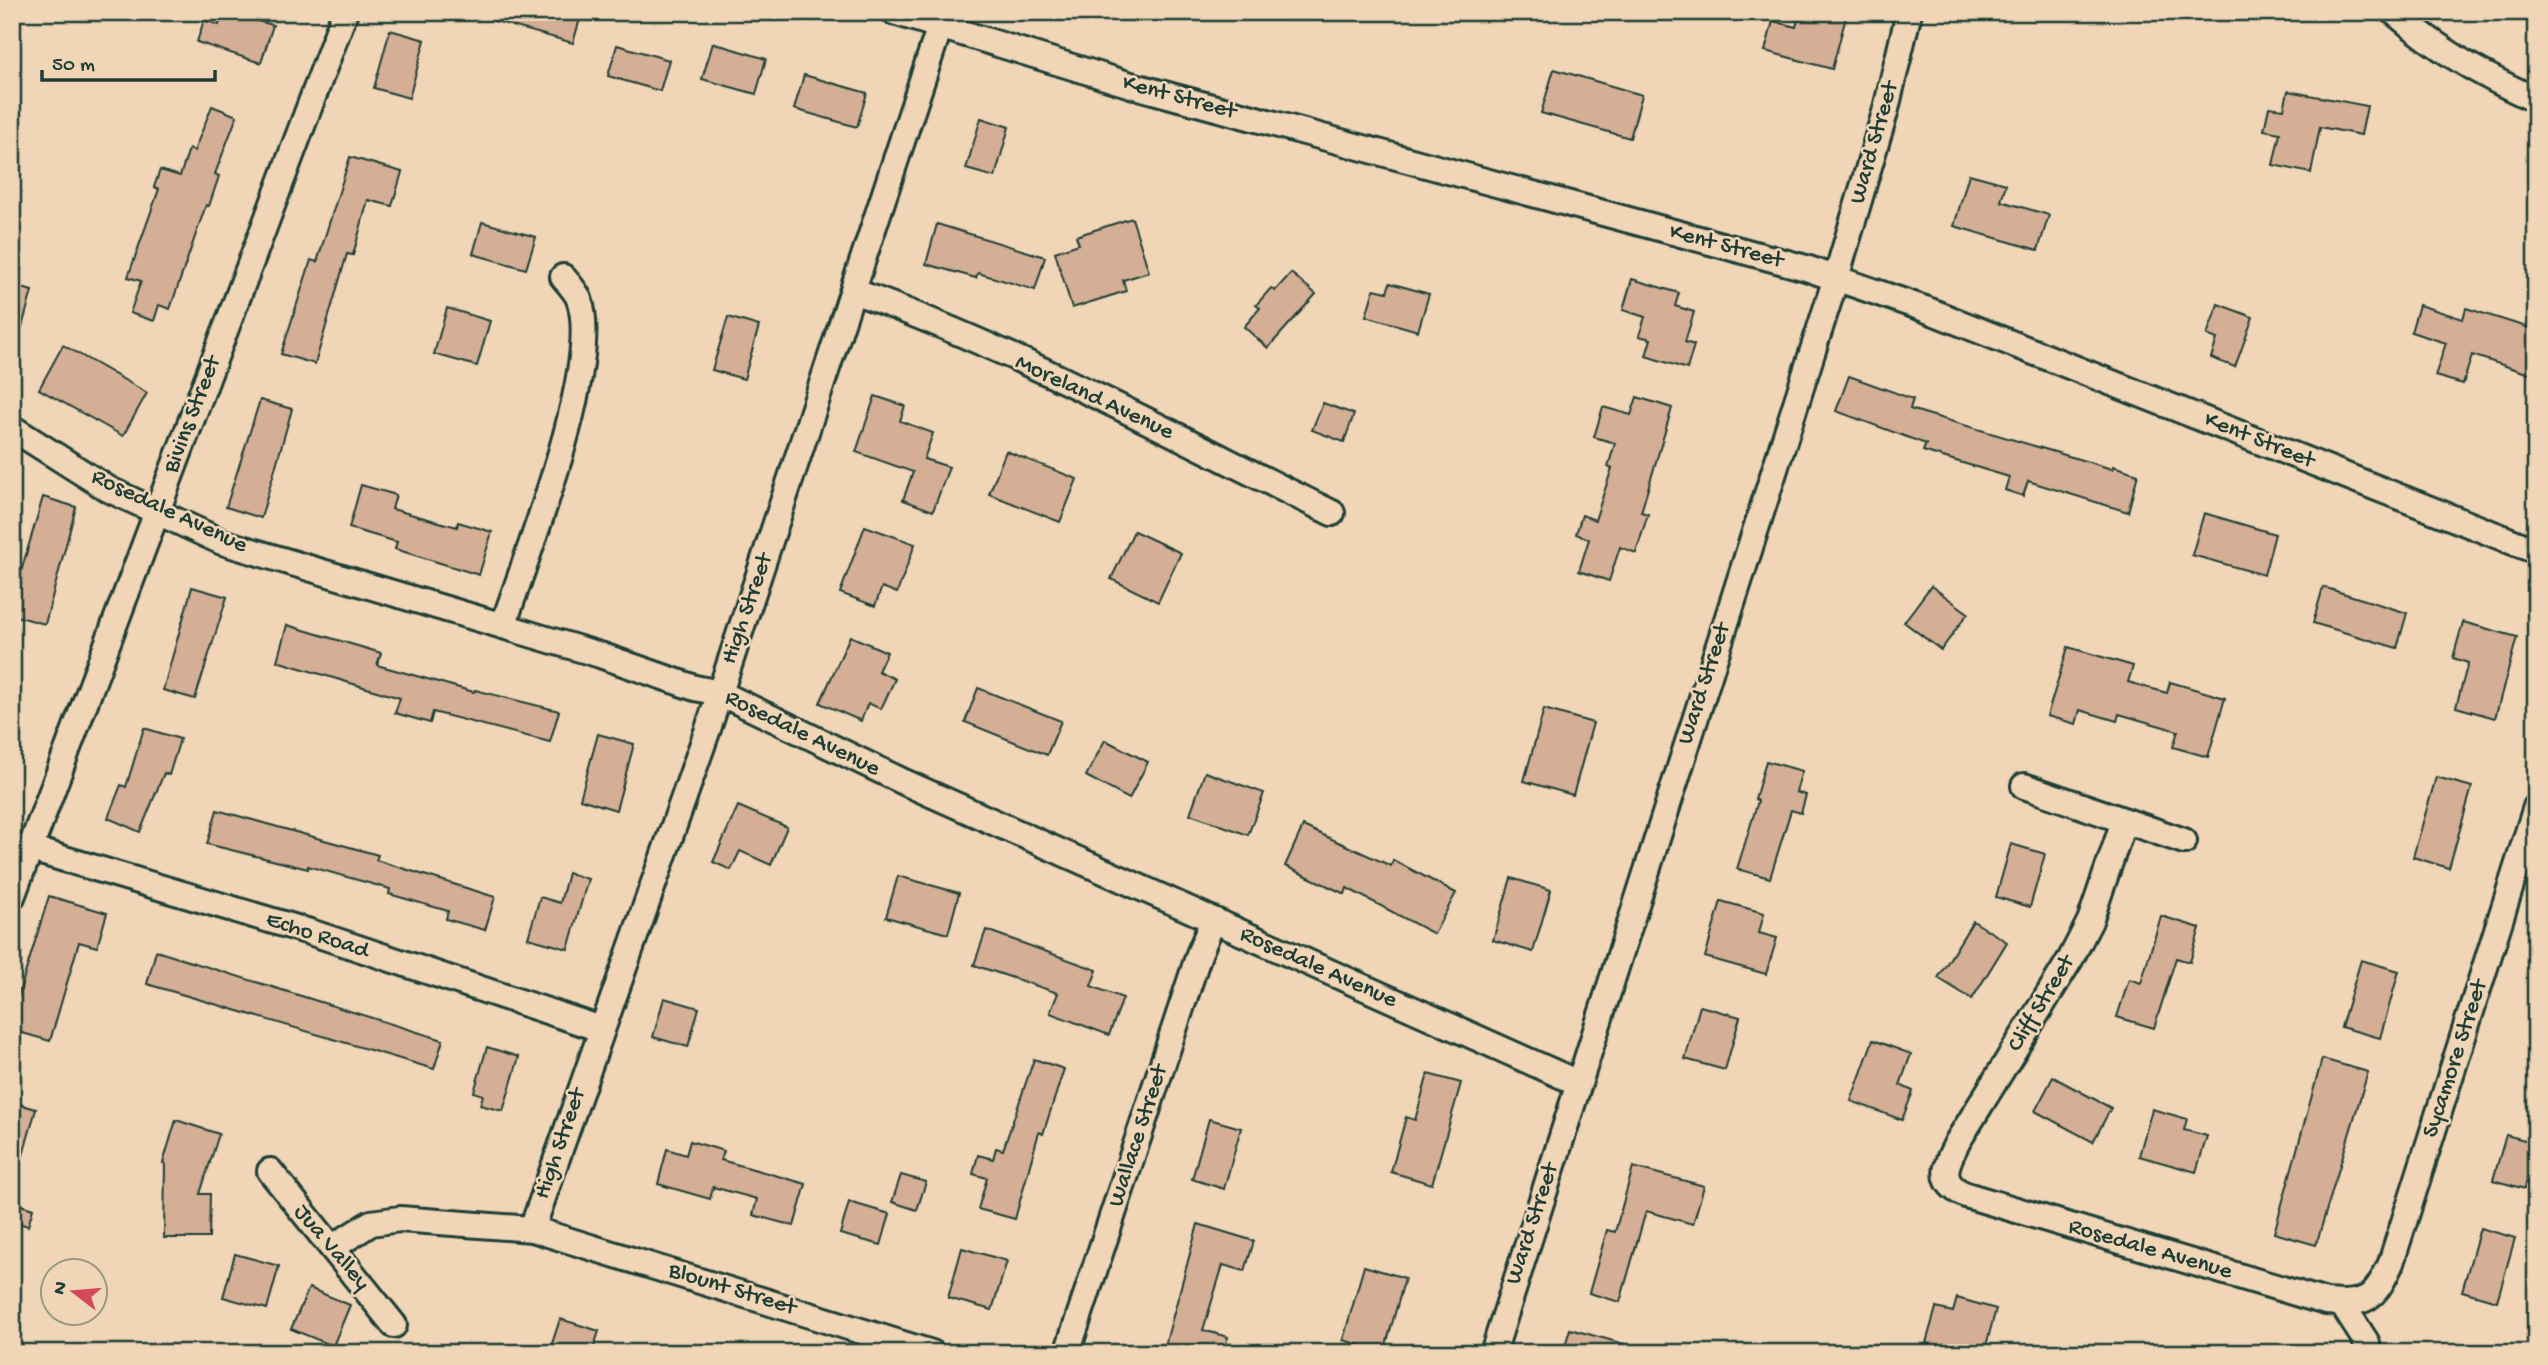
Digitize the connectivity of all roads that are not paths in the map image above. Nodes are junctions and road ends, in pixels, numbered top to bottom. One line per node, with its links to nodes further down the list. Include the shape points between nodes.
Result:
1 (345, 12): 11 (street, Bivins Street)
2 (894, 12): 5 (street, Kent Street)
3 (1909, 12): 8 (street, Ward Street)
4 (2394, 12): 6 (street, via 2429,42 2476,72)
5 (940, 26): 8 (street, Kent Street, via 1131,85); 9 (street, High Street)
6 (2536, 100)
7 (563, 276): 14 (street, via 579,299 584,351 577,396)
8 (1836, 278): 13 (street, Kent Street); 24 (street, Ward Street)
9 (853, 290): 12 (street, Moreland Avenue, via 1019,362); 15 (street, High Street)
10 (12, 428): 11 (street, Rosedale Avenue)
11 (156, 512): 14 (street, Rosedale Avenue, via 222,542); 20 (street, Bivins Street)
12 (1332, 513)
13 (2536, 551)
14 (503, 626): 15 (street, Rosedale Avenue)
15 (720, 693): 22 (street, Rosedale Avenue, via 904,782); 23 (street, High Street)
16 (2024, 786): 18 (street)
17 (2536, 807): 29 (street, Sycamore Street, via 2391,1263 2375,1295)
18 (2124, 821): 19 (street); 26 (street, Cliff Street, via 2090,920 1958,1141)
19 (2184, 841)
20 (31, 849): 21 (street, Bivins Street); 23 (street, Echo Road, via 310,933)
21 (12, 897)
22 (1213, 921): 24 (street, Rosedale Avenue); 32 (street, Wallace Street)
23 (601, 1029): 27 (street, High Street)
24 (1578, 1083): 33 (street, Ward Street)
25 (270, 1171): 28 (street, Jua Valley)
26 (1946, 1180): 29 (street, Rosedale Avenue, via 1951,1189 1966,1195 2326,1302)
27 (532, 1228): 28 (street, Blount Street, via 400,1219 371,1223); 31 (street, Blount Street)
28 (333, 1247): 30 (street, Jua Valley)
29 (2352, 1303): 34 (street, via 2367,1343)
30 (394, 1325)
31 (932, 1353)
32 (1067, 1353)
33 (1493, 1353)
34 (2366, 1353)

